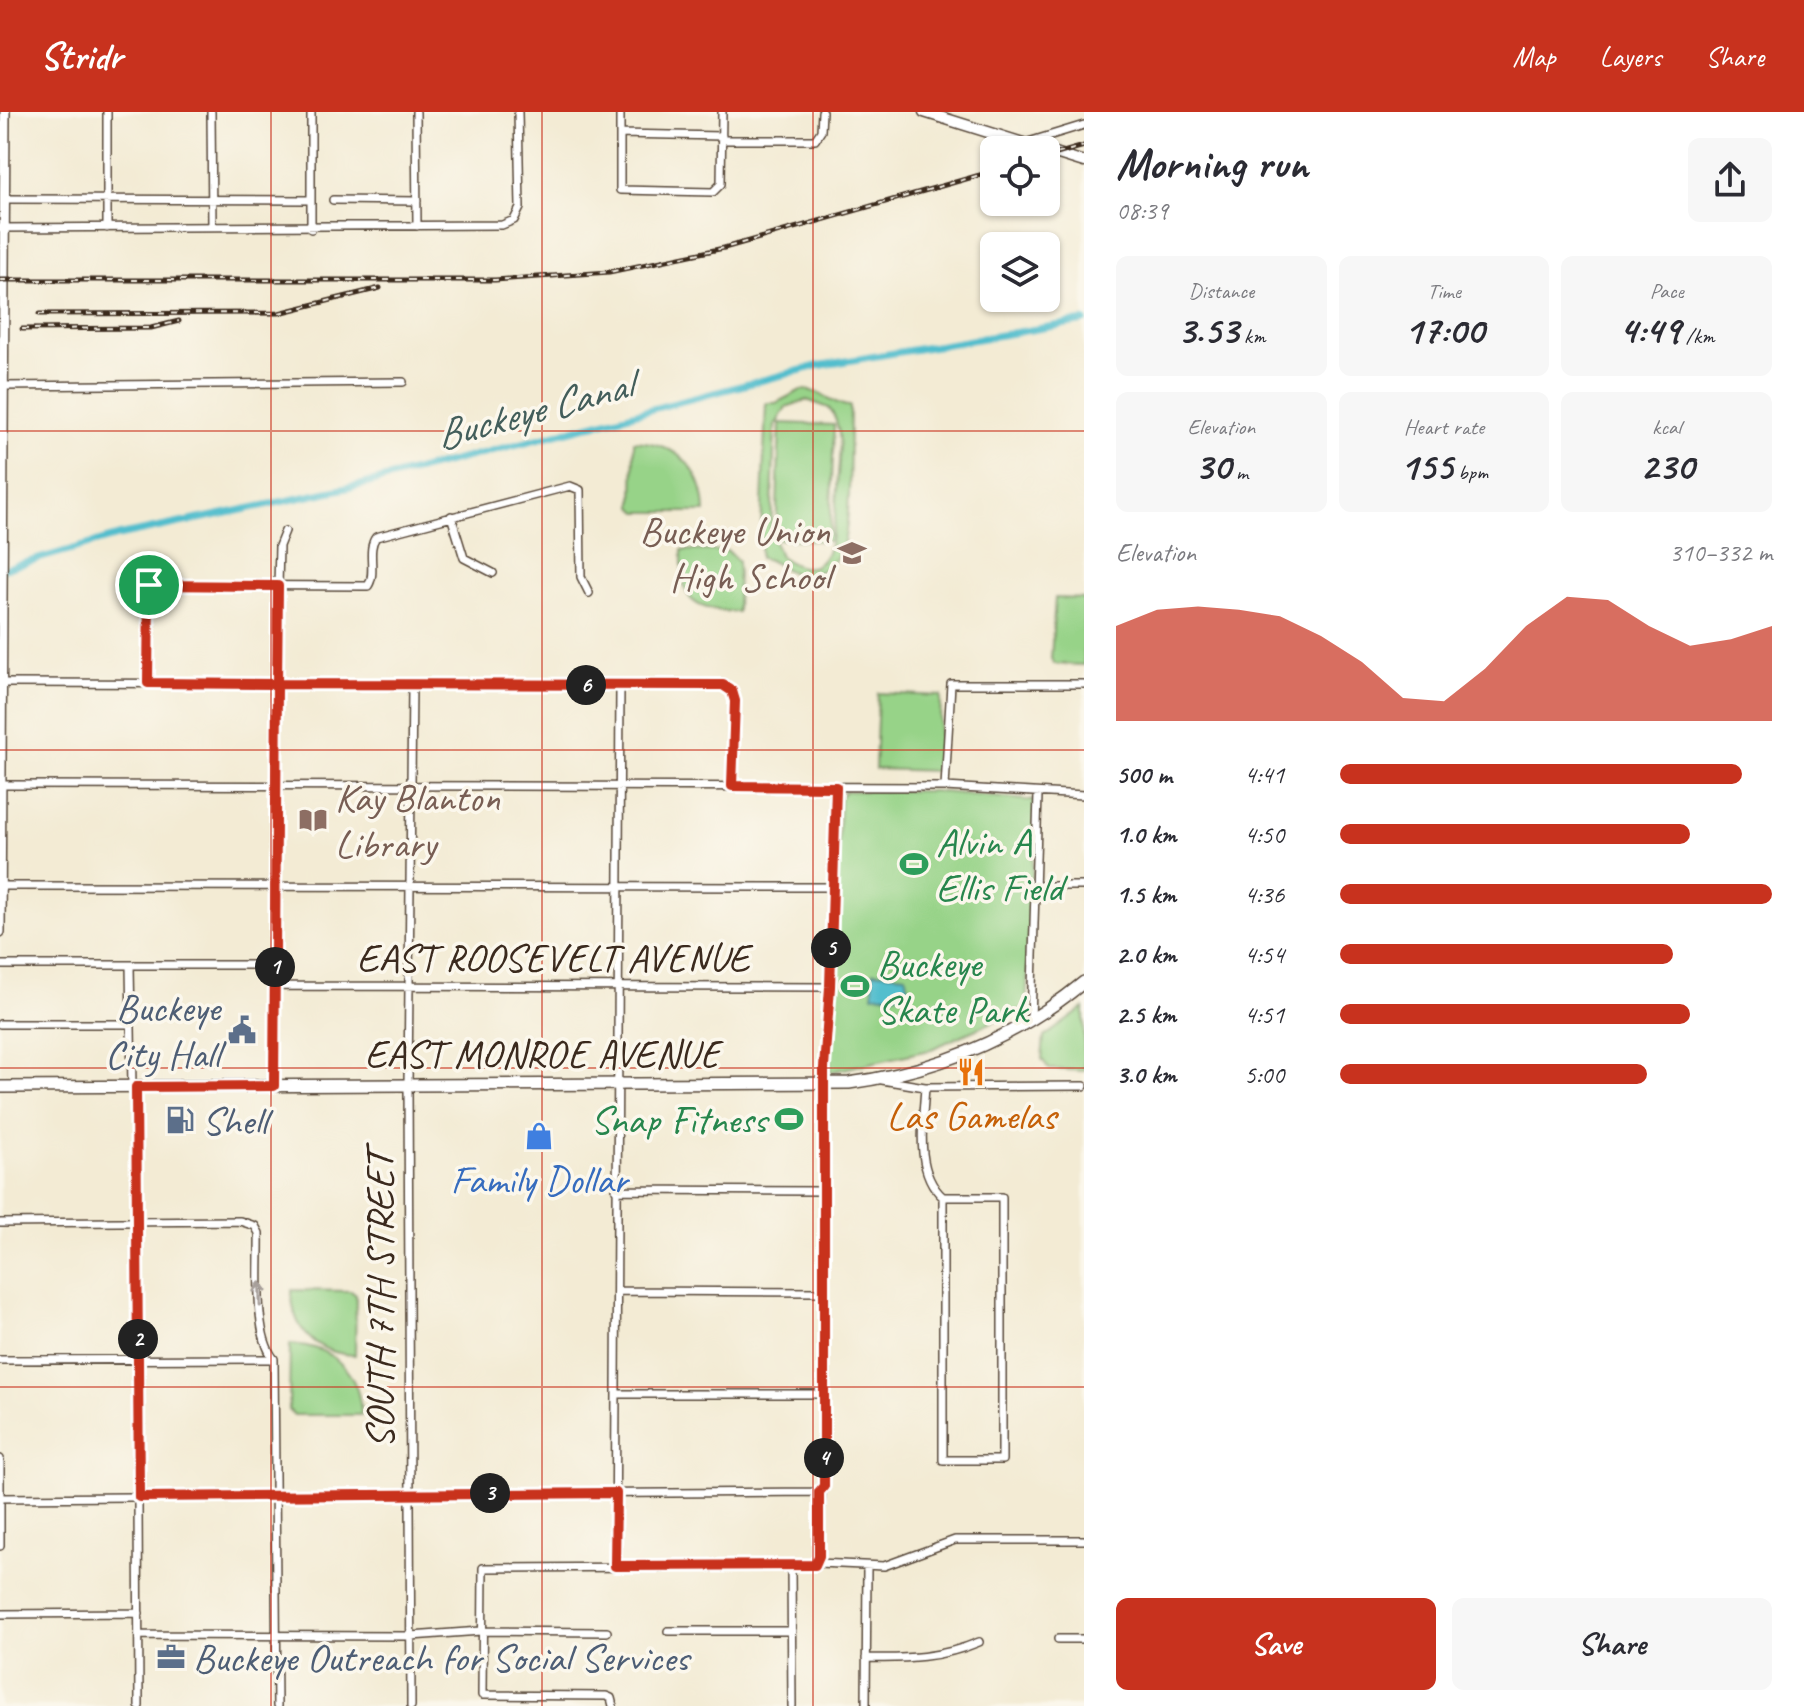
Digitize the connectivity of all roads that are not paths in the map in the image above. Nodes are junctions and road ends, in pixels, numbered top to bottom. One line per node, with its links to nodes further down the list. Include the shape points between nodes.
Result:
1 (5, 112): 18 (street)
2 (107, 112): 20 (street)
3 (211, 112): 19 (street)
4 (311, 112): 21 (street)
5 (416, 112): 23 (street)
6 (518, 112): 24 (street, via 520,208 514,220 502,225)
7 (620, 112): 12 (street)
8 (722, 112): 15 (street)
9 (822, 112): 15 (street, via 818,137)
10 (924, 112): 13 (main road)
11 (1084, 125): 14 (street)
12 (620, 134): 15 (street); 15 (street, via 620,190 718,190)
13 (1002, 136)
14 (1048, 136)
15 (722, 138)
16 (1060, 154): 17 (main road)
17 (1084, 162)
18 (4, 199): 20 (street); 26 (street)
19 (212, 199): 20 (street); 21 (street); 25 (street)
20 (107, 200): 27 (street)
21 (311, 200): 28 (street)
22 (333, 200): 23 (street)
23 (417, 201): 24 (street)
24 (417, 226): 28 (street)
25 (212, 227): 27 (street); 28 (street)
26 (2, 228): 27 (street); 30 (street)
27 (107, 228)
28 (311, 229)
29 (403, 382): 30 (street)
30 (4, 386): 36 (street)
31 (451, 516): 33 (street, via 464,558); 34 (street, via 374,538 370,585); 35 (street, via 578,487 581,577)
32 (285, 531): 34 (street, via 279,546)
33 (493, 573)
34 (278, 586): 37 (street, via 149,585); 38 (street)
35 (589, 593)
36 (2, 683): 37 (street); 42 (street)
37 (148, 683): 38 (street)
38 (277, 684): 40 (street); 44 (street)
39 (1084, 684): 49 (street, via 951,684)
40 (412, 685): 41 (street); 45 (street, SOUTH 7TH STREET)
41 (620, 685): 46 (street); 47 (street, via 723,685 732,691)
42 (1, 747): 43 (street)
43 (2, 785): 44 (street); 52 (street)
44 (276, 785): 45 (street); 54 (street)
45 (411, 786): 46 (street); 55 (street, SOUTH 7TH STREET)
46 (619, 786): 47 (street); 56 (street)
47 (732, 786): 48 (street)
48 (836, 787): 49 (street); 59 (street)
49 (945, 787): 50 (street)
50 (1038, 795): 51 (street); 57 (street)
51 (1084, 795)
52 (1, 816): 53 (street)
53 (0, 886): 54 (street); 60 (street)
54 (276, 886): 55 (street); 63 (street)
55 (410, 886): 56 (street); 66 (street, SOUTH 7TH STREET)
56 (619, 886): 59 (street); 67 (street)
57 (1035, 886): 58 (street); 69 (street)
58 (1084, 886)
59 (833, 887): 68 (street)
60 (0, 932)
61 (0, 965): 62 (street)
62 (130, 965): 63 (street); 71 (street)
63 (275, 965): 65 (street)
64 (1084, 982): 69 (main road)
65 (275, 986): 66 (street, EAST ROOSEVELT AVENUE); 76 (street)
66 (409, 987): 67 (street, EAST ROOSEVELT AVENUE); 73 (street, SOUTH 7TH STREET)
67 (617, 987): 68 (street, EAST ROOSEVELT AVENUE); 74 (street)
68 (830, 987): 75 (street)
69 (1031, 1020): 72 (main road, via 962,1055)
70 (0, 1024): 71 (street)
71 (131, 1024): 79 (street)
72 (876, 1079): 75 (main road, EAST MONROE AVENUE); 80 (street, EAST MONROE AVENUE)
73 (408, 1085): 74 (main road, EAST MONROE AVENUE); 76 (main road, EAST MONROE AVENUE); 95 (street, SOUTH 7TH STREET)
74 (616, 1085): 75 (main road, EAST MONROE AVENUE); 81 (street)
75 (824, 1085): 82 (street)
76 (274, 1086): 79 (main road, EAST MONROE AVENUE)
77 (1084, 1086): 80 (street, EAST MONROE AVENUE)
78 (0, 1087): 79 (main road, EAST MONROE AVENUE)
79 (134, 1087): 84 (street)
80 (925, 1087): 83 (street, via 924,1167 931,1186)
81 (616, 1190): 82 (street); 86 (street)
82 (824, 1191): 87 (street)
83 (943, 1197): 83 (street, via 1002,1197 1002,1460 943,1460)
84 (137, 1222): 85 (street); 88 (street); 89 (street, one-way to 84, via 261,1318 255,1226 240,1221)
85 (0, 1223)
86 (617, 1291): 87 (street); 91 (street)
87 (824, 1292): 92 (street)
88 (138, 1358): 89 (street); 90 (street); 97 (street)
89 (274, 1359): 98 (street)
90 (0, 1360)
91 (617, 1394): 92 (street); 96 (street)
92 (824, 1394): 94 (street, via 824,1486)
93 (0, 1459): 99 (street)
94 (819, 1492): 96 (street); 102 (street)
95 (410, 1493): 96 (street); 98 (street); 114 (street, SOUTH 7TH STREET)
96 (616, 1493): 103 (street)
97 (139, 1497): 98 (street); 99 (street); 106 (street)
98 (275, 1497): 113 (street)
99 (0, 1498): 101 (street)
100 (1084, 1540): 105 (street, via 955,1540 898,1563)
101 (0, 1546)
102 (818, 1563): 104 (street); 105 (street)
103 (615, 1566): 104 (street); 108 (street, via 483,1568)
104 (791, 1566): 110 (street)
105 (867, 1566): 118 (street)
106 (139, 1613): 107 (street); 112 (street)
107 (0, 1614)
108 (481, 1631): 111 (street); 114 (street); 119 (street, via 482,1695)
109 (668, 1631): 110 (street)
110 (792, 1631): 123 (street)
111 (607, 1632)
112 (139, 1635): 113 (street); 120 (street)
113 (276, 1636): 114 (street); 121 (street)
114 (411, 1636): 122 (street, SOUTH 7TH STREET)
115 (1058, 1639): 116 (street)
116 (1084, 1639)
117 (979, 1642): 118 (street, via 926,1658)
118 (866, 1658): 124 (street)
119 (612, 1702)
120 (139, 1706)
121 (277, 1706)
122 (411, 1706)
123 (792, 1706)
124 (866, 1706)

